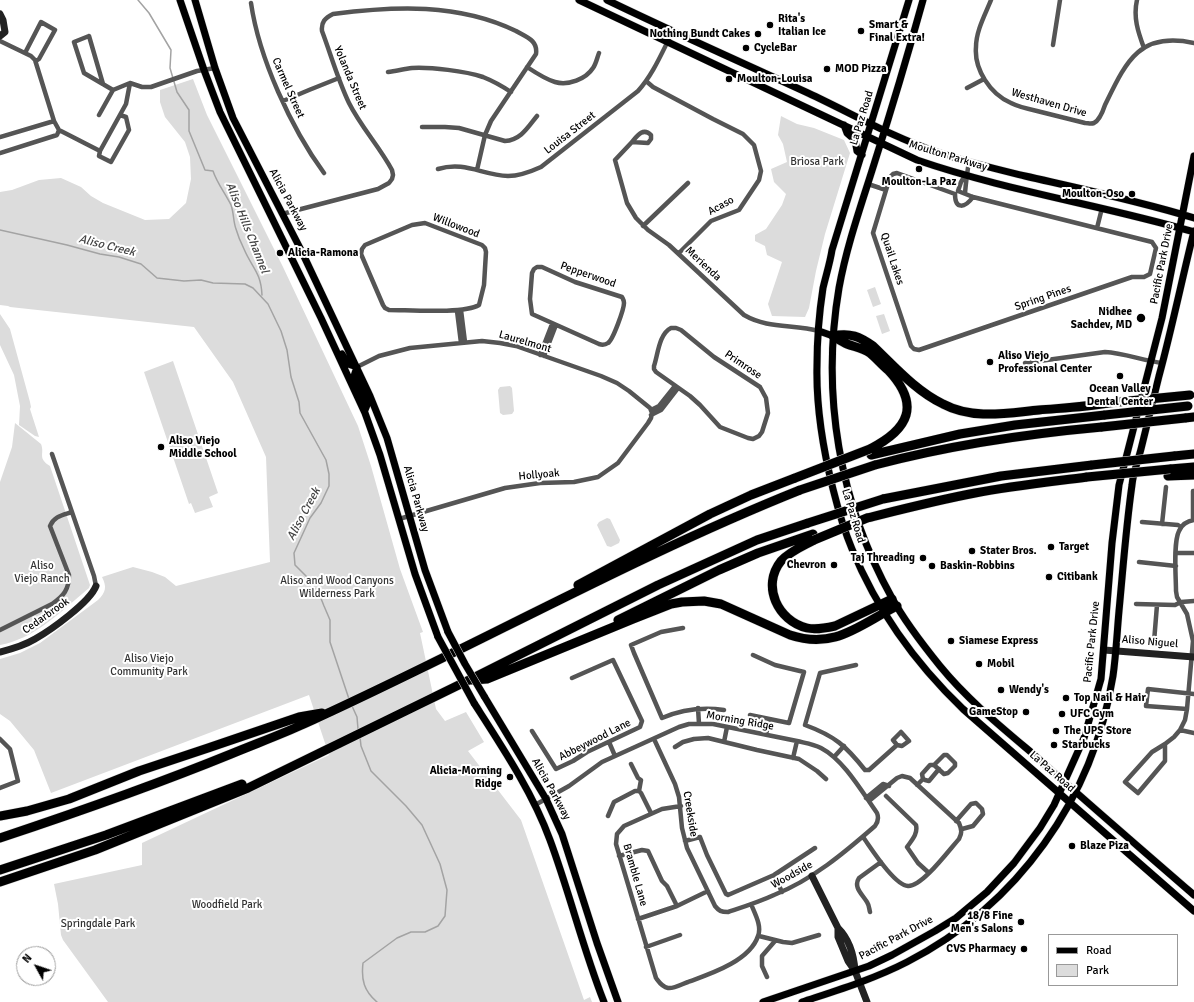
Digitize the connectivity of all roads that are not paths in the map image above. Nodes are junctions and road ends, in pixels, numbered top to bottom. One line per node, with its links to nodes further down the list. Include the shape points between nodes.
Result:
1 (180, 0): 24 (main road, Alicia Parkway)
2 (195, 0): 22 (main road, Alicia Parkway)
3 (579, 0): 15 (main road, Moulton Parkway)
4 (607, 0): 12 (main road, Moulton Parkway)
5 (909, 0): 39 (main road, La Paz Road)
6 (923, 0): 43 (main road, La Paz Road)
7 (991, 0): 27 (street, via 976,46 978,67)
8 (1060, 0): 17 (street)
9 (1137, 0): 18 (street, via 1136,23)
10 (251, 3): 34 (street, Carmel Street, via 258,37)
11 (0, 14): 13 (street, via 5,32)
12 (673, 31): 15 (street, Louisa Street); 39 (main road, Moulton Parkway)
13 (0, 36)
14 (0, 40): 19 (street)
15 (667, 42): 28 (street, Louisa Street); 40 (main road, Moulton Parkway)
16 (1194, 43): 18 (street, Westhaven Drive, via 1165,40)
17 (1053, 45)
18 (1144, 48): 27 (street, Westhaven Drive, via 1126,64 1099,119 1091,124 1010,103 999,96)
19 (25, 53): 21 (street); 21 (street, via 41,22 55,30 40,59)
20 (599, 53): 23 (street, via 594,67 586,76 569,82 557,83)
21 (36, 61): 38 (street)
22 (215, 68): 24 (street); 65 (main road, Alicia Parkway, via 233,118)
23 (527, 68): 26 (street, Yolanda Street, via 536,54 535,44 508,28 484,19 434,9 373,9 333,14 323,21 322,31); 33 (street)
24 (204, 70): 29 (street, via 153,86 142,87); 68 (main road, Alicia Parkway, via 220,112)
25 (388, 72): 33 (street, via 433,68 482,77)
26 (339, 78): 34 (street); 65 (street, Yolanda Street, via 348,101 392,170 392,179 370,192)
27 (984, 79): 31 (street)
28 (646, 82): 55 (street, Louisa Street, via 541,168 509,176); 73 (street, Acaso, via 743,134 754,145 761,171 761,176 741,208 711,222)
29 (130, 83): 32 (street); 36 (street, via 126,104)
30 (103, 84): 30 (street, via 89,36 74,42 84,73); 32 (street)
31 (967, 88)
32 (113, 90): 35 (street)
33 (511, 92): 44 (street, via 491,121)
34 (283, 101): 56 (street, Carmel Street, via 314,160)
35 (99, 115)
36 (120, 115): 49 (street); 49 (street, via 126,118 129,130 112,162 99,156)
37 (537, 116): 44 (street, via 520,137 513,140 505,141)
38 (54, 121): 42 (street); 45 (street)
39 (871, 124): 43 (main road, Moulton Parkway); 46 (main road, La Paz Road)
40 (844, 125): 46 (main road, Moulton Parkway); 51 (main road, via 847,133 855,140 857,151)
41 (422, 127): 44 (street, via 452,128)
42 (60, 130): 49 (street); 50 (street, via 57,135)
43 (885, 130): 48 (main road, La Paz Road); 53 (main road, Moulton Parkway, via 936,152)
44 (485, 135): 55 (street)
45 (0, 137)
46 (868, 137): 48 (main road, Moulton Parkway); 51 (main road, La Paz Road)
47 (632, 142): 69 (street, Merienda, via 615,160 627,203)
48 (880, 144): 57 (main road, Moulton Parkway, via 917,160); 59 (main road, La Paz Road)
49 (100, 151)
50 (0, 153)
51 (862, 155): 77 (main road, La Paz Road, via 832,250)
52 (1194, 156): 66 (main road, Pacific Park Drive)
53 (970, 162): 57 (street); 66 (main road, Moulton Parkway)
54 (438, 169): 55 (street, Louisa Street, via 457,166)
55 (477, 170)
56 (324, 173)
57 (966, 174): 61 (street); 62 (street); 64 (main road, Moulton Parkway)
58 (688, 183): 69 (street)
59 (868, 184): 60 (street); 78 (main road, La Paz Road, via 858,211 841,278)
60 (886, 190): 61 (street, Quail Lakes, via 890,177 897,173); 80 (street, Quail Lakes, via 873,233)
61 (957, 192): 62 (street); 63 (street, via 955,200 960,205 968,204)
62 (965, 193): 63 (street)
63 (973, 197): 70 (street)
64 (1102, 208): 70 (street); 71 (main road, Moulton Parkway)
65 (282, 214): 68 (main road); 85 (main road, Alicia Parkway)
66 (1183, 214): 67 (main road, Moulton Parkway); 71 (main road, Pacific Park Drive)
67 (1194, 218)
68 (272, 219): 75 (main road, Alicia Parkway)
69 (643, 226): 73 (street, Merienda)
70 (1097, 228): 80 (street, Spring Pines, via 1152,242 1156,248 1150,274 1146,277 1132,277 919,350)
71 (1180, 228): 72 (main road, Moulton Parkway); 82 (main road, Pacific Park Drive)
72 (1194, 231): 84 (main road, Pacific Park Drive)
73 (679, 253): 77 (street, Merienda, via 744,315 763,323)
74 (459, 310): 74 (street, Willowood, via 385,308 361,254 362,249 419,224 432,225 482,245 486,252 481,301 476,308); 79 (street)
75 (321, 318): 85 (main road, via 330,327 348,364); 89 (main road, Alicia Parkway)
76 (554, 324): 76 (street, Pepperwood, via 534,316 531,311 532,273 537,267 619,295 624,300 621,315 607,344 599,344); 81 (street)
77 (818, 331): 78 (main road); 116 (main road, La Paz Road, via 817,367 821,432 828,468 849,542)
78 (833, 336): 87 (highway, bridge, via 844,333 866,341 920,390 944,405 964,412 992,414); 92 (highway, via 870,353 895,378 906,396 906,416 899,430); 114 (main road, La Paz Road, via 832,400 848,493 871,556)
79 (463, 343): 81 (street, Laurelmont, via 500,342); 85 (street, Laurelmont, via 396,351)
80 (914, 349)
81 (542, 356): 90 (street, Laurelmont, via 617,383 646,404)
82 (1152, 362): 83 (street, via 1105,352); 84 (street); 125 (main road, Pacific Park Drive, via 1120,485 1113,536)
83 (1025, 363)
84 (1163, 363): 126 (main road, Pacific Park Drive, via 1132,481)
85 (357, 367): 89 (main road, via 354,376 367,405); 101 (main road, Alicia Parkway, via 387,438)
86 (676, 387): 86 (street, Primrose, via 654,369 663,335 671,328 681,330 714,357 760,387 766,398 768,413 762,432 754,439 720,427 700,405); 90 (street)
87 (1192, 395)
88 (1191, 405): 92 (highway, bridge, via 1023,424)
89 (365, 412): 102 (main road, Alicia Parkway)
90 (651, 413): 101 (street, Hollyoak, via 648,423 618,463 598,477 574,482 505,488)
91 (1189, 417): 122 (highway, bridge, via 998,439 875,465 800,490 723,522)
92 (871, 452): 122 (highway, bridge, via 795,478 710,514 570,589)
93 (52, 454): 100 (street)
94 (1194, 454): 132 (highway, bridge, via 1001,476 883,500 808,523 757,540 704,564)
95 (1194, 467): 96 (highway)
96 (1169, 472): 97 (highway); 107 (highway, bridge, via 1087,477 975,493 888,512)
97 (1194, 475)
98 (1166, 487): 105 (street)
99 (1194, 491): 103 (street)
100 (72, 512): 112 (street); 121 (street, via 52,520 50,526 69,575 66,593 52,604)
101 (410, 516): 102 (street, Hollyoak); 172 (main road, Alicia Parkway, bridge, via 425,570 448,632 464,664)
102 (399, 519): 175 (main road, Alicia Parkway, bridge, via 415,574 438,636)
103 (1193, 520): 106 (street)
104 (1142, 522): 105 (street)
105 (1162, 524): 106 (street)
106 (1181, 527): 108 (street, via 1177,537)
107 (814, 537): 116 (highway, via 786,556 774,574 773,595 782,613 800,626 826,628); 124 (highway, via 758,553 718,570)
108 (1176, 553): 109 (street); 111 (street)
109 (1194, 553)
110 (1139, 562): 111 (street)
111 (1176, 566): 115 (street, via 1176,592)
112 (96, 586): 127 (street, Cedarbrook, via 86,600 45,633 25,644)
113 (1194, 601): 115 (street)
114 (894, 602): 116 (highway); 119 (highway); 165 (main road, La Paz Road, via 937,663 963,691)
115 (1180, 602): 118 (street); 129 (street, via 1187,614 1193,641)
116 (879, 604): 119 (main road, La Paz Road)
117 (1136, 604): 118 (street)
118 (1157, 605): 123 (street)
119 (884, 612): 124 (highway, via 837,637 810,640 790,635 721,604 704,601 682,602); 170 (main road, La Paz Road, via 916,658 946,692)
120 (682, 628): 135 (street, via 661,632 631,645 662,718)
121 (0, 630)
122 (490, 636): 140 (highway, via 335,710)
123 (1154, 642)
124 (565, 646): 132 (highway, via 487,679)
125 (1104, 650): 126 (street, Aliso Niguel); 165 (main road, Pacific Park Drive, via 1101,679 1089,724)
126 (1116, 651): 129 (street, Aliso Niguel); 169 (main road, Pacific Park Drive, via 1103,724)
127 (0, 652)
128 (753, 655): 139 (street, via 775,665 804,672 790,723)
129 (1193, 657): 133 (street)
130 (856, 665): 155 (street, via 820,673 805,725 826,733)
131 (572, 678): 150 (street, Abbeywood Lane, via 613,660 642,721 640,727)
132 (469, 680): 156 (highway)
133 (1188, 693): 134 (street); 136 (street); 136 (street, via 1148,690 1146,706)
134 (1194, 694)
135 (698, 708): 137 (street); 141 (street)
136 (1187, 709): 143 (street)
137 (724, 710)
138 (750, 716): 139 (street)
139 (770, 720): 146 (street)
140 (301, 721): 178 (highway, via 139,771 69,799); 184 (highway, via 176,776)
141 (699, 724): 142 (street, Morning Ridge); 147 (street, Morning Ridge, via 679,727)
142 (727, 727): 146 (street, Morning Ridge); 151 (street)
143 (1180, 730): 145 (street); 152 (street)
144 (532, 732): 150 (street, Abbeywood Lane, via 556,769)
145 (1194, 732)
146 (766, 734): 149 (street, Morning Ridge)
147 (654, 738): 157 (street, Morning Ridge); 176 (street, Creekside, via 675,784)
148 (0, 739): 167 (street, via 10,749 18,782)
149 (797, 741): 158 (street, Morning Ridge, via 811,744); 159 (street)
150 (608, 742): 157 (street)
151 (724, 742): 154 (street, via 694,738); 159 (street)
152 (1166, 744): 152 (street, via 1165,761 1138,793 1126,782 1152,752)
153 (897, 745): 155 (street, via 869,770 865,770)
154 (675, 746)
155 (844, 746): 158 (street)
156 (316, 754): 189 (highway, via 210,797); 194 (highway, via 248,788 136,835)
157 (615, 756): 172 (street, Morning Ridge)
158 (834, 757): 173 (street, Morning Ridge)
159 (793, 758): 163 (street, via 806,762)
160 (631, 764): 168 (street, via 641,780)
161 (934, 765): 162 (street); 162 (street, via 944,755 955,763 948,773 944,774); 164 (street, via 930,765 922,774)
162 (940, 769): 164 (street, via 929,781)
163 (826, 779)
164 (923, 779): 166 (street)
165 (1064, 782): 169 (main road, La Paz Road); 170 (main road, Pacific Park Drive)
166 (917, 785): 173 (street, via 910,778 902,776 889,786 883,784); 181 (street)
167 (0, 788)
168 (639, 791): 177 (street); 179 (street, via 614,802)
169 (1076, 792): 174 (main road, Pacific Park Drive); 197 (main road, La Paz Road)
170 (1059, 794): 174 (main road, La Paz Road); 193 (main road, Pacific Park Drive, via 1028,846)
171 (886, 796): 190 (street, via 916,825 916,835 907,848)
172 (546, 799): 175 (street, Morning Ridge); 213 (main road, Alicia Parkway, via 562,834)
173 (867, 800): 180 (street, Morning Ridge, via 877,813)
174 (1070, 802): 200 (main road, La Paz Road); 203 (main road, Pacific Park Drive, via 1033,860 1002,893)
175 (534, 805): 212 (main road, Alicia Parkway, via 552,846)
176 (681, 806): 177 (street, Bramble Lane); 185 (street, Creekside)
177 (651, 813): 187 (street, Bramble Lane, via 624,826 617,834)
178 (0, 816)
179 (608, 816)
180 (878, 819): 183 (street, Woodside, via 875,826)
181 (956, 821): 182 (street); 182 (street, via 971,804 976,804 982,809 983,814 973,826)
182 (962, 829): 190 (street, via 955,844)
183 (863, 837): 188 (street); 192 (street, Woodside)
184 (0, 838)
185 (685, 841): 191 (street, via 700,837 728,896); 195 (street, Creekside)
186 (815, 848): 191 (street)
187 (619, 856): 199 (street, via 642,850 648,851); 202 (street, Bramble Lane)
188 (881, 862): 190 (street, via 901,884 906,886 913,886); 201 (street, via 857,882)
189 (0, 870)
190 (929, 873)
191 (774, 876): 196 (street)
192 (812, 876): 196 (street, Woodside); 209 (street, via 838,928 838,936)
193 (1001, 878): 203 (main road, via 995,891 973,911); 209 (main road, Pacific Park Drive, via 974,904 935,931)
194 (0, 882)
195 (708, 891): 198 (street, Woodside, via 715,906 722,912); 199 (street)
196 (782, 892): 198 (street, Woodside)
197 (1194, 896)
198 (751, 904): 206 (street, via 759,924)
199 (677, 906): 202 (street)
200 (1194, 911)
201 (870, 912)
202 (638, 919): 208 (street, Bramble Lane)
203 (970, 921): 211 (main road, Pacific Park Drive, via 913,958)
204 (680, 935): 208 (street)
205 (819, 935): 207 (street, via 792,943)
206 (759, 936): 207 (street); 208 (street, Bramble Lane, via 748,950 726,967 671,988 664,986 656,978)
207 (775, 941): 210 (street, via 762,956 762,966)
208 (646, 947)
209 (855, 972): 211 (street); 214 (main road, Pacific Park Drive)
210 (767, 977)
211 (859, 982): 215 (main road, Pacific Park Drive); 216 (street)
212 (604, 1002)
213 (618, 1002)
214 (763, 1002)
215 (802, 1002)
216 (867, 1002)

